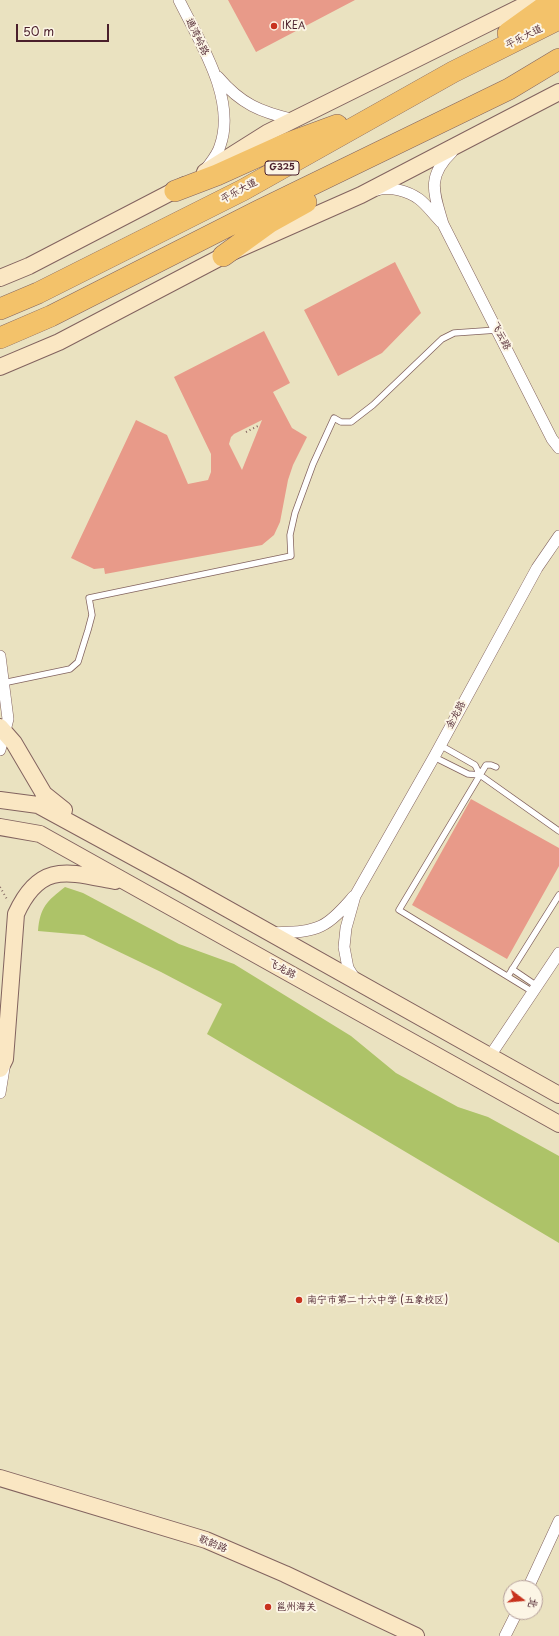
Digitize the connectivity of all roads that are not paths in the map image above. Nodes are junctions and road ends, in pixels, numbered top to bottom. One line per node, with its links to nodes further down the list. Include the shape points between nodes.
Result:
1 (179, 0): 7 (street, 通湾岭路)
2 (535, 0): 12 (main road)
3 (554, 0): 6 (highway)
4 (559, 19): 6 (highway, 平乐大道 / G325)
5 (559, 59): 9 (highway)
6 (453, 72): 11 (highway, 平乐大道 / G325)
7 (214, 74): 12 (street, 通湾岭路, via 242,101 261,111); 15 (street, 通湾岭路, via 222,98 223,136 220,148)
8 (559, 76): 9 (highway)
9 (509, 89): 14 (highway)
10 (559, 92): 13 (main road)
11 (392, 105): 16 (highway, via 288,143); 23 (highway, 平乐大道 / G325, via 244,190 38,293)
12 (295, 120): 15 (main road, via 267,133)
13 (458, 146): 17 (main road); 18 (street, 飞云路, via 442,162 436,174 434,192)
14 (373, 154): 19 (highway, via 325,192 270,222); 25 (highway, via 51,316)
15 (204, 173): 16 (main road)
16 (175, 191): 20 (main road)
17 (361, 195): 18 (street, 飞云路, via 385,188 400,190 419,199); 19 (main road)
18 (443, 224): 24 (street, 飞云路)
19 (224, 256): 26 (main road)
20 (29, 266): 21 (main road); 22 (main road)
21 (0, 271)
22 (0, 278)
23 (0, 309)
24 (497, 330): 29 (street, 飞云路, via 552,439); 32 (lane, via 454,333 442,339 373,405 351,422 341,422 334,418 295,513 290,535 291,556 89,598 92,615 78,662 70,669)
25 (0, 338)
26 (46, 348): 27 (main road); 28 (main road)
27 (0, 367)
28 (0, 377)
29 (559, 448)
30 (559, 536): 34 (street, 金龙路, via 537,568)
31 (0, 656): 32 (street)
32 (3, 683): 33 (street, via 8,719)
33 (2, 730): 35 (street); 42 (main road, via 14,742 44,794)
34 (440, 745): 36 (street, 金龙路); 38 (lane, via 475,766)
35 (0, 750)
36 (434, 757): 38 (lane, via 468,774); 45 (street, 金龙路)
37 (496, 767): 38 (lane, via 486,765)
38 (480, 774): 41 (lane); 49 (lane, via 400,910)
39 (0, 800): 42 (main road, via 38,805)
40 (0, 828): 43 (main road, 飞龙路, via 40,834)
41 (559, 831)
42 (95, 835): 46 (main road)
43 (127, 883): 53 (main road, via 70,873 51,875 38,882 23,899 16,914 14,928); 56 (main road, 飞龙路)
44 (559, 895): 48 (lane)
45 (355, 896): 46 (street, 金龙路, via 322,926 300,932); 50 (street, 金龙路, via 346,928 344,948 348,968)
46 (271, 934): 50 (main road)
47 (559, 953): 51 (street)
48 (512, 969): 49 (lane); 51 (lane)
49 (508, 976): 51 (lane)
50 (358, 982): 52 (main road)
51 (535, 989): 52 (street)
52 (490, 1056): 55 (main road)
53 (3, 1064): 54 (street)
54 (0, 1093)
55 (559, 1095)
56 (559, 1124)
57 (0, 1478): 61 (main road, 歌韵路, via 206,1540)
58 (559, 1521): 59 (street)
59 (532, 1580)
60 (513, 1620): 62 (street)
61 (416, 1636)
62 (505, 1636)

